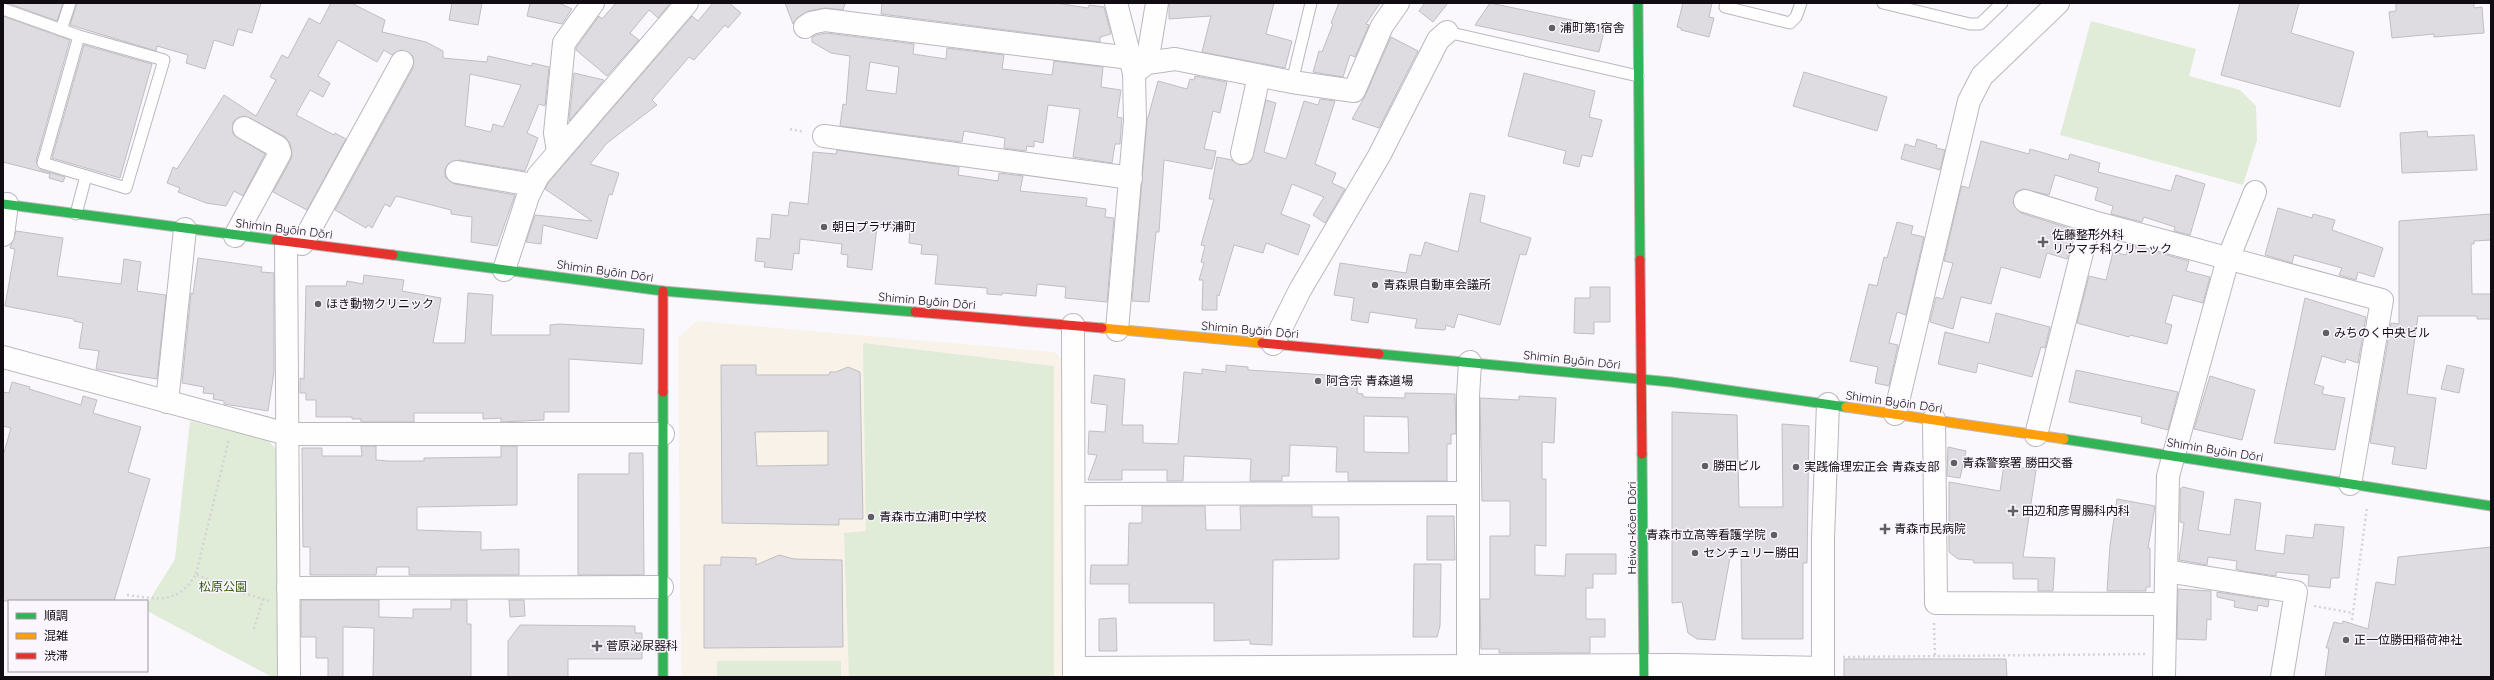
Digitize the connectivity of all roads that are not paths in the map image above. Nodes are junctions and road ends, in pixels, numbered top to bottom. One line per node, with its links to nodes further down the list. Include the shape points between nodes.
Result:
1 (70, 3): 16 (lane)
2 (688, 3): 26 (street)
3 (1116, 3): 20 (street)
4 (1157, 3): 20 (street)
5 (1310, 3): 23 (lane)
6 (1398, 3): 23 (street, via 1382,26 1354,91)
7 (1638, 3): 22 (street, Heiwa-kōen Dōri)
8 (1801, 3): 13 (lane, via 1796,17 1790,23)
9 (1883, 3): 10 (lane, via 1970,24 1980,24)
10 (2002, 3)
11 (2058, 3): 52 (street, via 1982,76 1969,102)
12 (590, 4): 26 (street, via 564,43 556,133)
13 (1725, 6)
14 (3, 9): 16 (lane)
15 (805, 27): 20 (street, via 826,20)
16 (61, 30): 18 (lane)
17 (1447, 32): 22 (lane); 46 (street, via 1438,40 1379,156 1300,290)
18 (79, 36): 29 (lane, via 43,163); 29 (lane, via 164,60 126,188)
19 (402, 62): 40 (street)
20 (1137, 65): 21 (street, via 1175,59); 30 (street)
21 (1259, 76): 23 (street); 27 (street)
22 (1638, 76): 49 (street, Heiwa-kōen Dōri)
23 (1292, 82)
24 (244, 128): 39 (street, via 278,147 280,152)
25 (824, 136): 30 (street)
26 (558, 151): 31 (street, via 543,168)
27 (1242, 153)
28 (457, 172): 31 (street)
29 (86, 176): 35 (lane)
30 (1131, 178): 45 (street)
31 (533, 185): 42 (street)
32 (2255, 192): 41 (street)
33 (2024, 201): 36 (street)
34 (5, 204): 35 (street, Shimin Byōin Dōri); 38 (street)
35 (76, 214): 37 (street, Shimin Byōin Dōri)
36 (2090, 221): 41 (street); 56 (street)
37 (185, 229): 39 (street, Shimin Byōin Dōri); 50 (street)
38 (3, 235)
39 (235, 236): 40 (street, Shimin Byōin Dōri)
40 (294, 242): 42 (street, Shimin Byōin Dōri); 54 (street)
41 (2228, 259): 57 (street); 58 (street, via 2382,300)
42 (504, 270): 43 (street, Shimin Byōin Dōri)
43 (663, 291): 44 (street, Shimin Byōin Dōri); 55 (street)
44 (1073, 325): 45 (street, Shimin Byōin Dōri); 60 (street)
45 (1117, 330): 46 (street, Shimin Byōin Dōri)
46 (1273, 344): 48 (street, Shimin Byōin Dōri)
47 (3, 357): 50 (street)
48 (1470, 362): 49 (street, Shimin Byōin Dōri); 59 (street)
49 (1643, 379): 51 (street, Shimin Byōin Dōri); 67 (street, Heiwa-kōen Dōri)
50 (167, 402): 54 (street)
51 (1828, 404): 52 (street, Shimin Byōin Dōri); 66 (street, via 1823,538)
52 (1895, 414): 53 (street, Shimin Byōin Dōri)
53 (1934, 419): 56 (street, Shimin Byōin Dōri); 65 (street, via 1936,603)
54 (287, 434): 55 (street); 64 (street)
55 (663, 434): 63 (street)
56 (2036, 435): 57 (street, Shimin Byōin Dōri)
57 (2172, 456): 58 (street, Shimin Byōin Dōri); 62 (street, via 2168,476)
58 (2350, 484): 61 (street, Shimin Byōin Dōri)
59 (1467, 493): 60 (street); 69 (street)
60 (1074, 494): 68 (street)
61 (2491, 506)
62 (2166, 571): 65 (street); 73 (street, via 2296,592)
63 (662, 587): 64 (street); 71 (street)
64 (288, 595): 70 (street)
65 (2165, 604): 72 (street)
66 (1827, 667): 67 (street)
67 (1644, 671): 69 (street)
68 (1074, 672): 69 (street)
69 (1468, 672)
70 (289, 677)
71 (663, 677)
72 (2164, 677)
73 (2282, 677)

